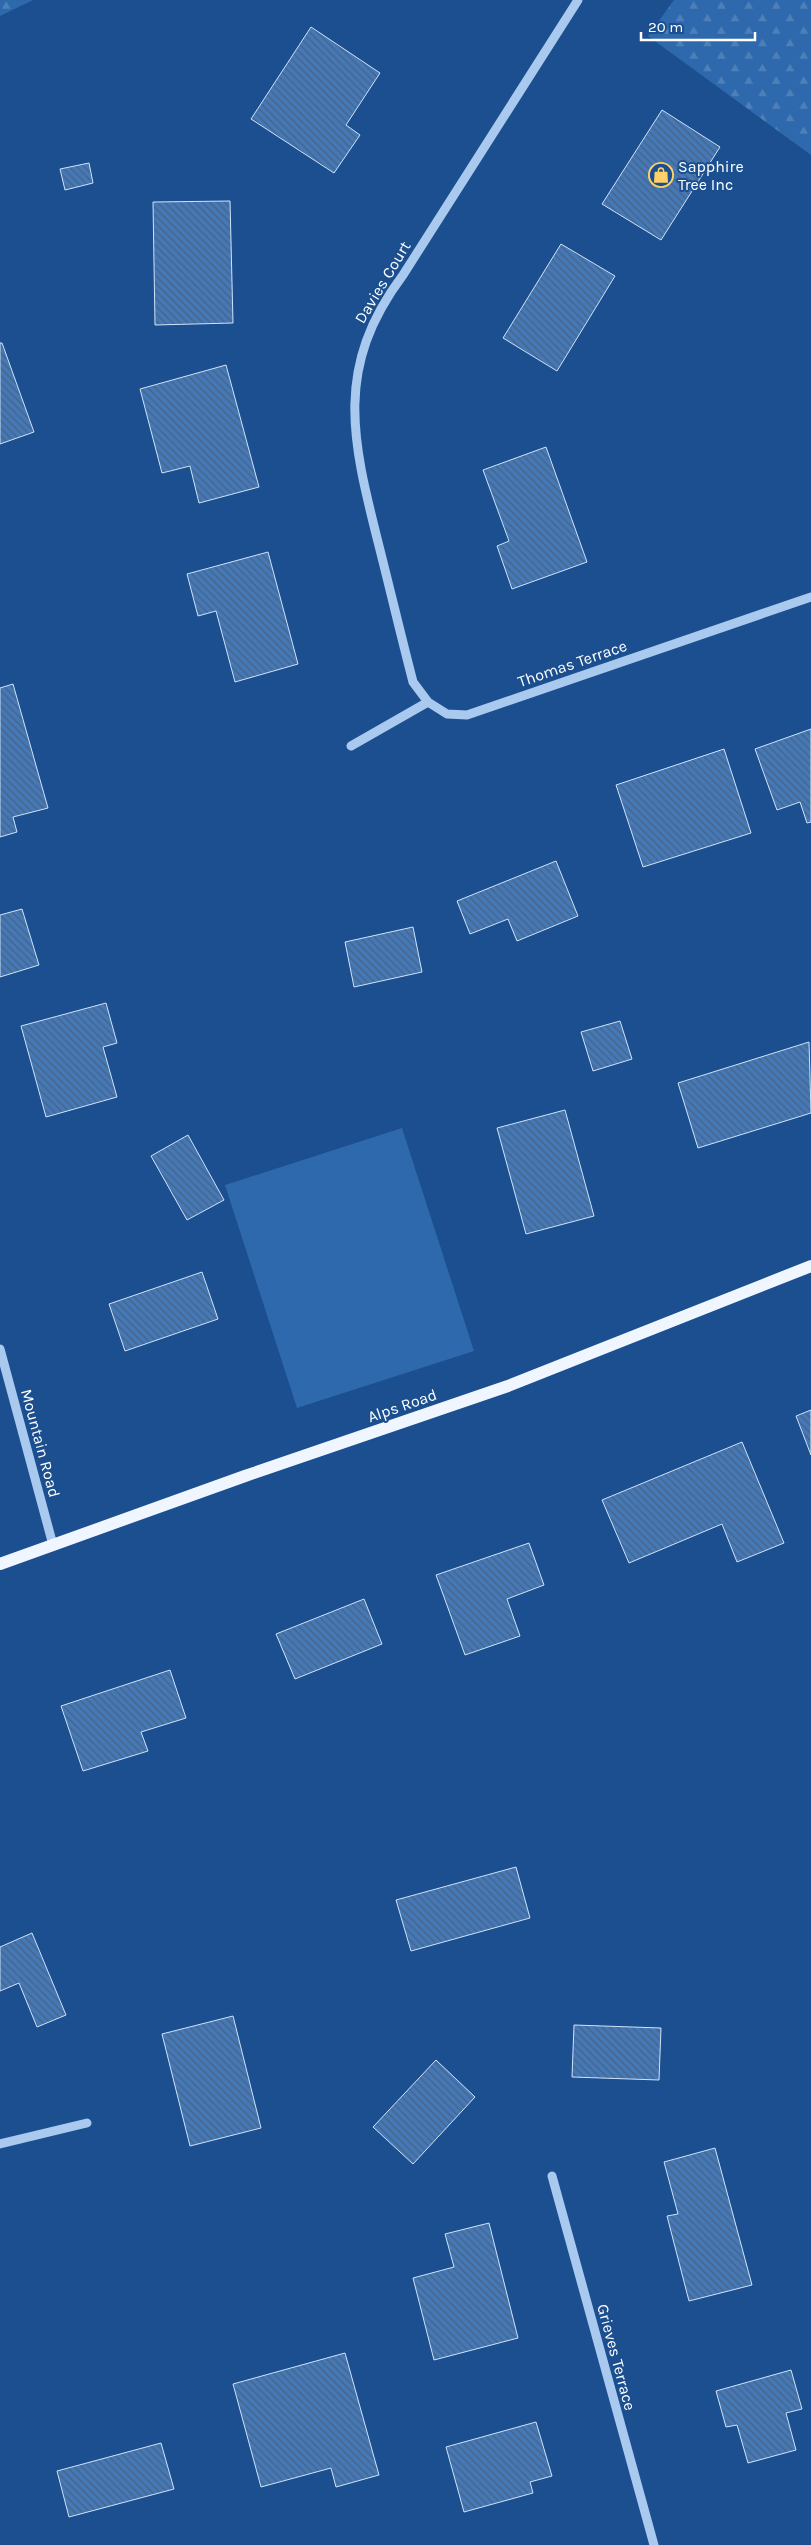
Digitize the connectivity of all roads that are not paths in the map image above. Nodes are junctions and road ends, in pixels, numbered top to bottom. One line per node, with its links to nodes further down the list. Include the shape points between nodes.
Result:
1 (578, 0): 3 (street, Davies Court, via 387,296 368,333 357,376 354,421 359,468 413,682)
2 (811, 597): 3 (street, Thomas Terrace, via 466,715 447,714)
3 (428, 702): 4 (street)
4 (351, 746)
5 (811, 1266): 7 (main road, Alps Road, via 508,1386)
6 (0, 1349): 7 (street, Mountain Road)
7 (53, 1545): 8 (main road, Alps Road)
8 (0, 1564)
9 (87, 2123): 10 (street)
10 (0, 2144)
11 (552, 2176): 12 (street, Grieves Terrace)
12 (654, 2545)

